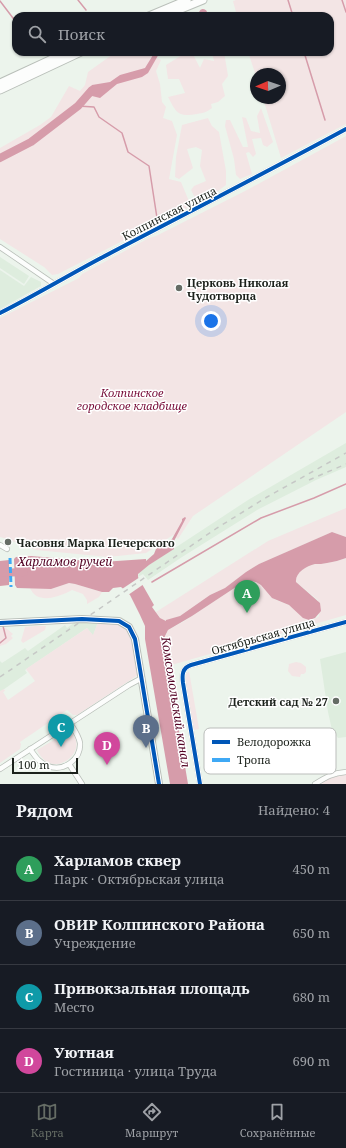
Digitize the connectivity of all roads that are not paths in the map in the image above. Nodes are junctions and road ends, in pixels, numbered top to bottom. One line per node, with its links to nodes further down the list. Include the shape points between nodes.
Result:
1 (187, 0): 3 (main road)
2 (203, 0): 4 (main road)
3 (158, 12)
4 (174, 12)
5 (58, 56): 7 (main road)
6 (72, 56): 8 (main road)
7 (0, 83)
8 (0, 90)
9 (346, 129): 11 (street, Колпинская улица)
10 (0, 246): 11 (street)
11 (54, 284): 12 (street, Колпинская улица)
12 (0, 314)
13 (0, 545): 14 (street)
14 (7, 549)
15 (346, 622): 27 (street, Октябрьская улица, via 191,665 185,669 182,675 183,683)
16 (0, 623): 17 (street, via 119,621 129,627 135,639)
17 (142, 678): 18 (street); 26 (street)
18 (70, 723): 19 (street); 20 (street, via 80,743 76,758)
19 (30, 749): 20 (street, via 48,766 55,768); 21 (street)
20 (69, 764): 25 (street)
21 (0, 769)
22 (346, 772): 23 (street)
23 (336, 773)
24 (332, 774): 28 (street)
25 (82, 784)
26 (159, 784)
27 (200, 784)
28 (315, 784)

